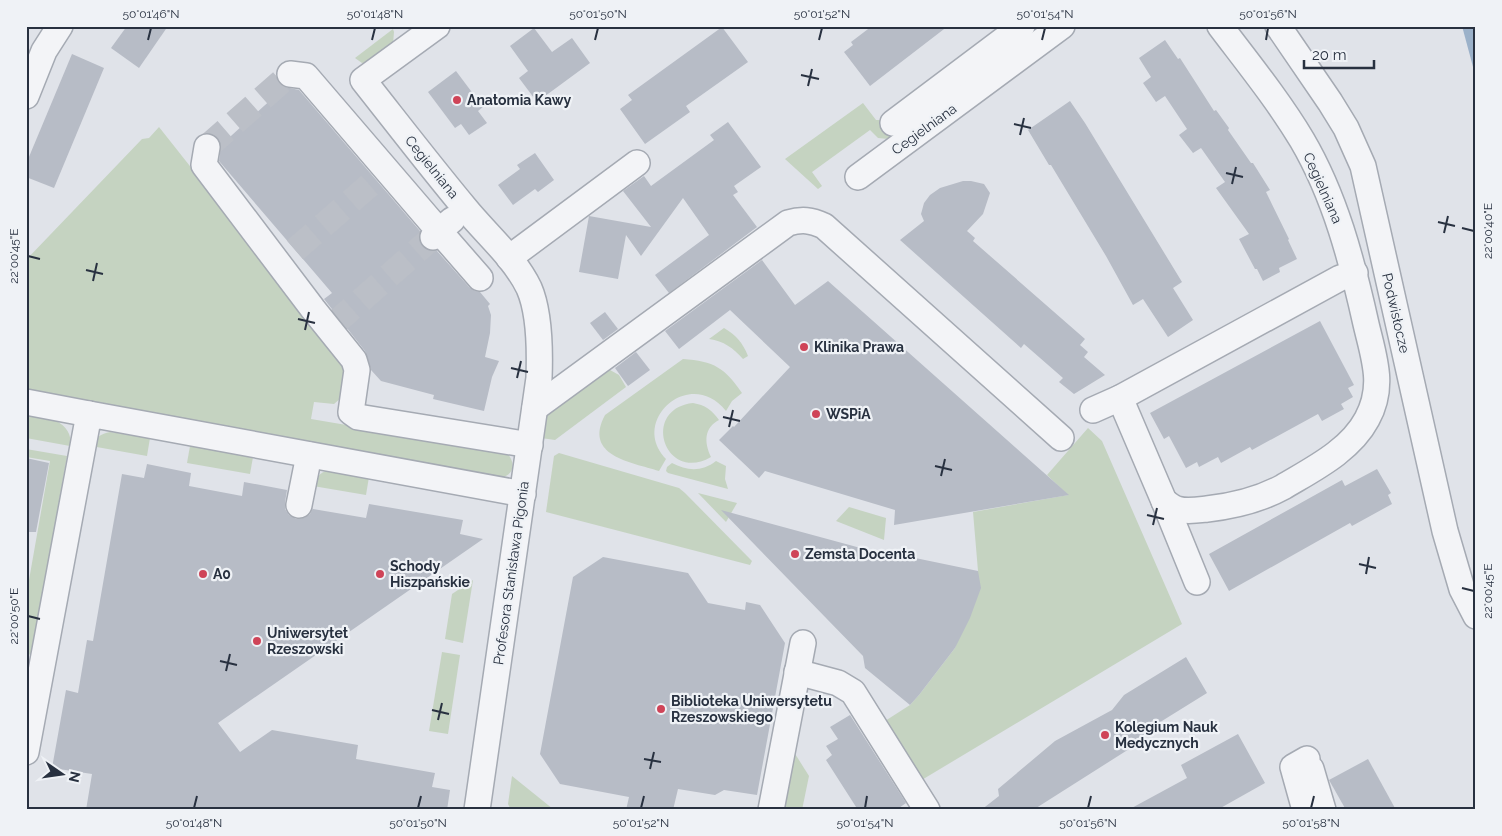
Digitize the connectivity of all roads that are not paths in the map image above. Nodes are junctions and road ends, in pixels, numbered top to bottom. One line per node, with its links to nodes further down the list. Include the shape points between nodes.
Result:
1 (60, 26): 9 (street, via 44,51)
2 (437, 26): 14 (street, Cegielniana, via 363,80)
3 (1022, 26): 7 (street)
4 (1062, 26): 7 (street, Cegielniana)
5 (1220, 26): 17 (street, Cegielniana, via 1302,141 1324,184)
6 (1278, 26): 32 (street, Podwisłocze, via 1346,128 1362,166 1445,531 1462,589)
7 (1001, 43): 10 (street); 13 (street, Cegielniana)
8 (290, 74): 15 (street, via 306,76)
9 (26, 96)
10 (893, 123)
11 (207, 147): 26 (street, via 204,165 287,257 354,360 357,370 351,412 358,417)
12 (637, 164): 16 (street)
13 (858, 176)
14 (466, 209): 15 (street); 16 (street, Cegielniana)
15 (436, 234): 18 (street)
16 (509, 258): 19 (street, Cegielniana, via 529,289)
17 (1355, 273): 20 (street, via 1340,278); 29 (street, Cegielniana, via 1377,373 1377,393 1367,419 1354,437 1313,469 1257,499 1196,511 1178,509)
18 (480, 278)
19 (539, 335): 22 (street, Profesora Stanisława Pigonia)
20 (1120, 398): 23 (street); 29 (street)
21 (26, 402): 24 (street)
22 (535, 408): 25 (street, via 788,223 799,220 824,226); 26 (street, Profesora Stanisława Pigonia)
23 (1093, 410)
24 (89, 414): 27 (street); 35 (street)
25 (1061, 438)
26 (530, 445): 28 (street, Profesora Stanisława Pigonia)
27 (309, 455): 28 (street); 30 (street)
28 (523, 494): 36 (street, Profesora Stanisława Pigonia)
29 (1164, 501): 31 (street)
30 (299, 506)
31 (1197, 582)
32 (1476, 616)
33 (802, 643): 34 (street)
34 (797, 672): 37 (street); 38 (street, via 838,683 853,692)
35 (26, 752)
36 (477, 810)
37 (772, 810)
38 (927, 810)
39 (1305, 810): 40 (street, via 1293,767 1309,764)
40 (1323, 810)

